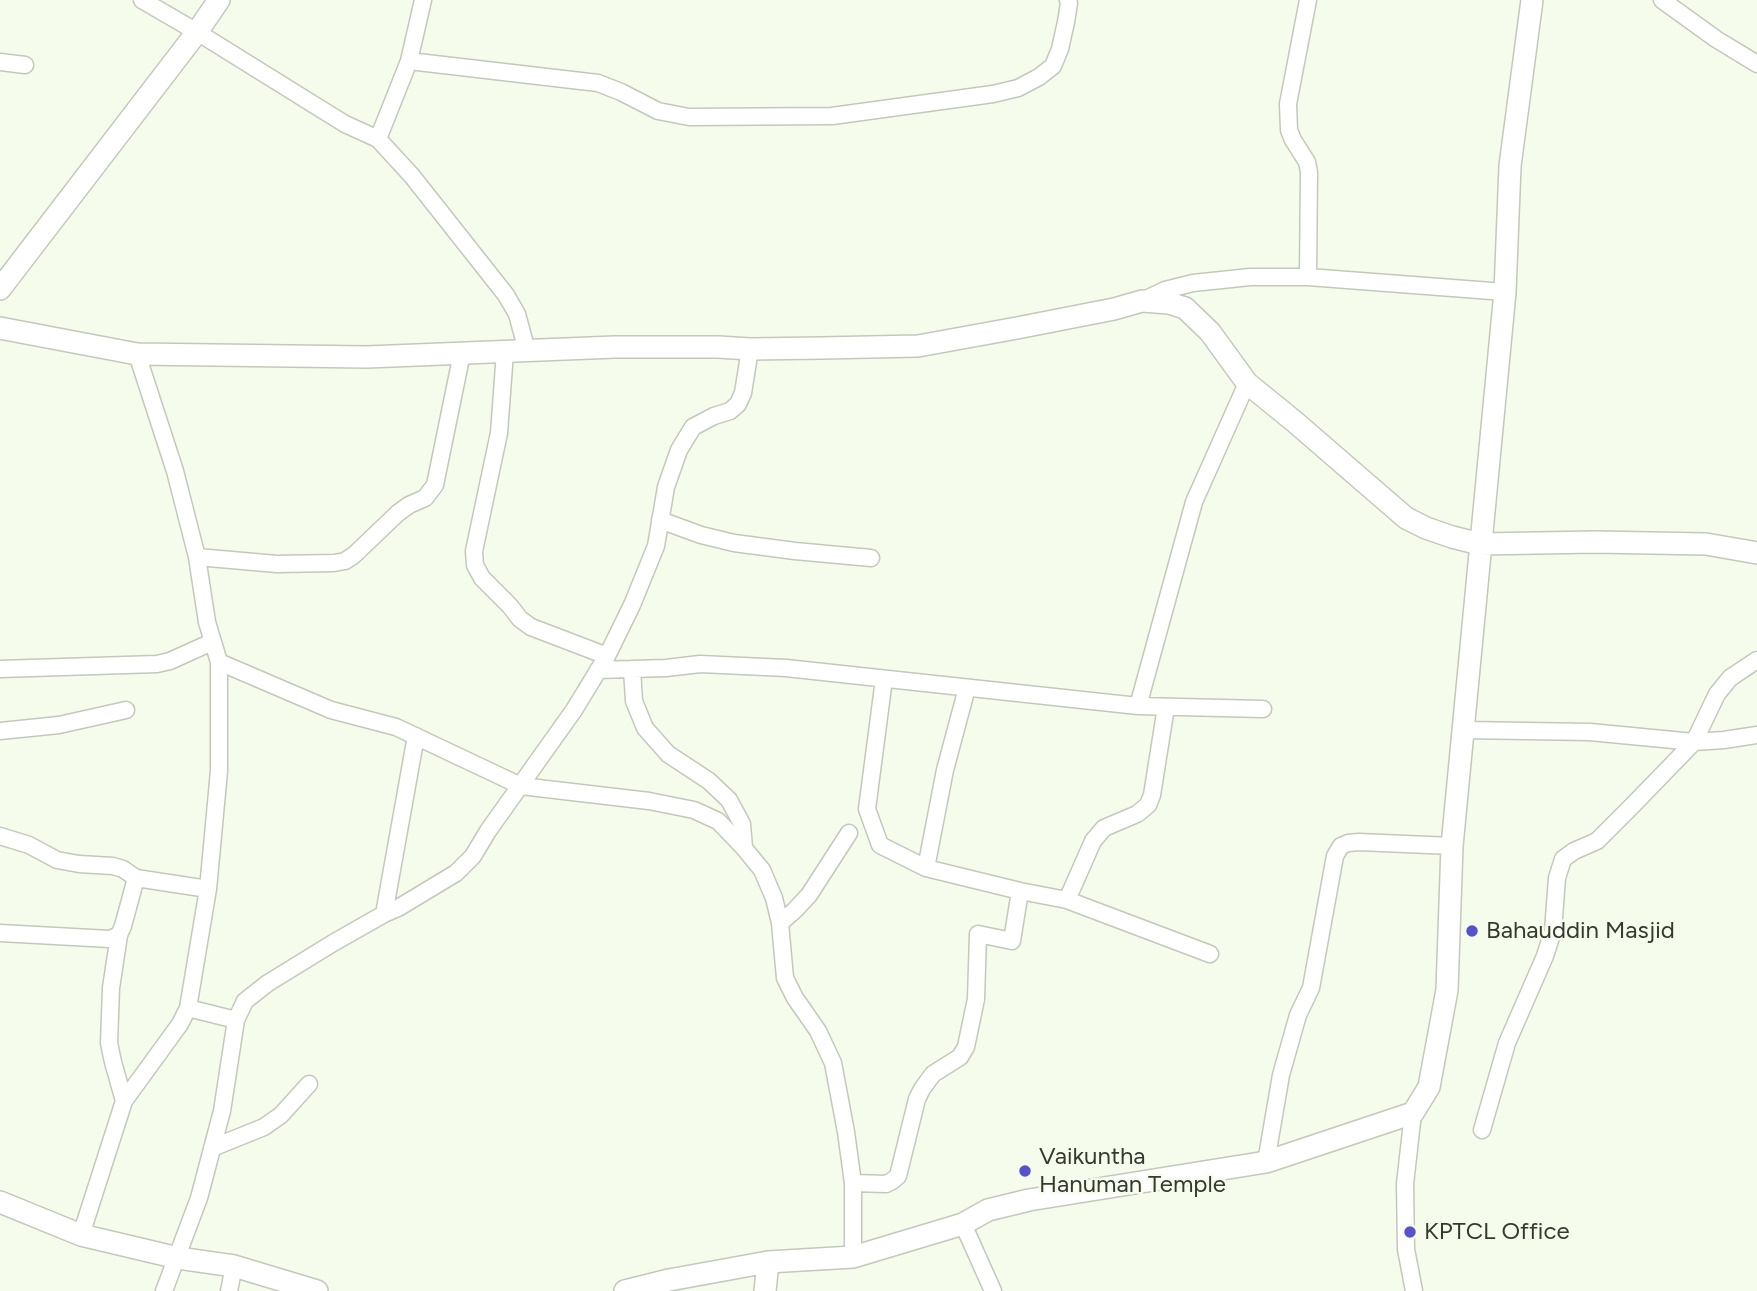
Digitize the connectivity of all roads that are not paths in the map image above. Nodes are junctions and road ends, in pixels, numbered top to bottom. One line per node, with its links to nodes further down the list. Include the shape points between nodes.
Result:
1 (142, 0): 8 (street)
2 (219, 0): 8 (main road)
3 (423, 0): 9 (street)
4 (1068, 0): 9 (street, via 1053,65 1018,88 832,116 689,117 658,111 598,83)
5 (1308, 0): 14 (street, via 1288,104 1289,130 1309,172)
6 (1532, 0): 16 (main road, via 1510,166)
7 (1662, 0): 11 (street)
8 (197, 32): 13 (street, via 345,124); 15 (main road)
9 (409, 61): 13 (street)
10 (0, 62): 12 (street)
11 (1757, 64)
12 (25, 65)
13 (378, 139): 20 (street, via 506,295 517,314)
14 (1308, 277): 16 (street); 17 (street, via 1193,283)
15 (0, 289)
16 (1505, 292): 26 (main road)
17 (1142, 301): 19 (main road, via 918,346); 24 (main road, via 1185,308 1210,332)
18 (0, 328): 23 (main road)
19 (750, 349): 20 (main road); 25 (street, via 738,404 693,427 679,450)
20 (527, 351): 21 (main road)
21 (505, 352): 22 (main road); 33 (street, via 499,433 475,565 520,619)
22 (462, 353): 23 (main road, via 367,357); 28 (street, via 435,485 354,555 334,563 277,564)
23 (137, 354): 28 (street)
24 (1247, 383): 26 (main road, via 1406,517); 38 (street, via 1194,502)
25 (660, 520): 29 (street, via 734,543); 33 (street, via 656,546)
26 (1480, 544): 27 (main road, via 1706,544); 42 (main road)
27 (1757, 553)
28 (197, 557): 30 (street)
29 (871, 558)
30 (212, 642): 32 (street); 34 (street, via 157,664)
31 (1757, 660): 46 (street, via 1730,678 1717,694)
32 (219, 662): 45 (street, via 331,709); 54 (street, via 219,771)
33 (602, 663): 35 (street); 47 (street)
34 (0, 669)
35 (632, 669): 36 (street, via 700,664); 51 (street, via 634,701 645,728 668,754 729,800 742,824)
36 (884, 678): 37 (street); 52 (street, via 867,809 880,845)
37 (967, 688): 38 (street); 52 (street)
38 (1138, 706): 39 (street)
39 (1166, 707): 40 (street); 56 (street, via 1147,805 1104,828 1093,841)
40 (1263, 709)
41 (126, 710): 43 (street, via 59,725)
42 (1462, 730): 46 (street, via 1590,732); 50 (main road)
43 (0, 731)
44 (1757, 735): 46 (street)
45 (416, 736): 47 (street); 57 (street)
46 (1694, 743): 67 (street, via 1597,841 1563,859 1553,931 1507,1043)
47 (521, 786): 51 (street, via 694,810 718,821); 57 (street, via 457,873)
48 (849, 832): 58 (street, via 809,895)
49 (0, 836): 53 (street, via 57,860 113,866)
50 (1452, 846): 66 (main road, via 1447,990 1429,1087); 69 (street, via 1359,842 1341,846 1335,856 1311,988 1281,1075)
51 (744, 848): 58 (street, via 762,870)
52 (926, 868): 55 (street)
53 (136, 878): 54 (street); 60 (street)
54 (208, 889): 62 (street)
55 (1020, 891): 56 (street); 70 (street, via 1012,941 978,934 976,999 965,1047 922,1089 898,1176 886,1184)
56 (1067, 901): 61 (street)
57 (384, 914): 63 (street, via 268,983 245,1001)
58 (780, 923): 70 (street, via 785,978 833,1063)
59 (0, 933): 60 (street, via 110,939)
60 (119, 934): 65 (street, via 109,1043)
61 (1210, 954)
62 (188, 1008): 63 (street); 65 (street)
63 (236, 1020): 68 (street)
64 (309, 1084): 68 (street, via 264,1127)
65 (124, 1101): 73 (street)
66 (1413, 1113): 69 (main road); 84 (street, via 1405,1184 1406,1249)
67 (1482, 1130)
68 (212, 1148): 75 (street)
69 (1266, 1162): 72 (main road, via 1029,1200 988,1210)
70 (853, 1183): 74 (street)
71 (0, 1202): 73 (main road)
72 (963, 1224): 74 (main road); 83 (street)
73 (81, 1235): 75 (main road)
74 (853, 1257): 76 (main road)
75 (178, 1258): 77 (main road); 78 (street)
76 (768, 1262): 81 (main road); 82 (main road)
77 (234, 1266): 79 (street); 80 (main road)
78 (164, 1291)
79 (229, 1291)
80 (317, 1291)
81 (625, 1291)
82 (765, 1291)
83 (993, 1291)
84 (1414, 1291)

